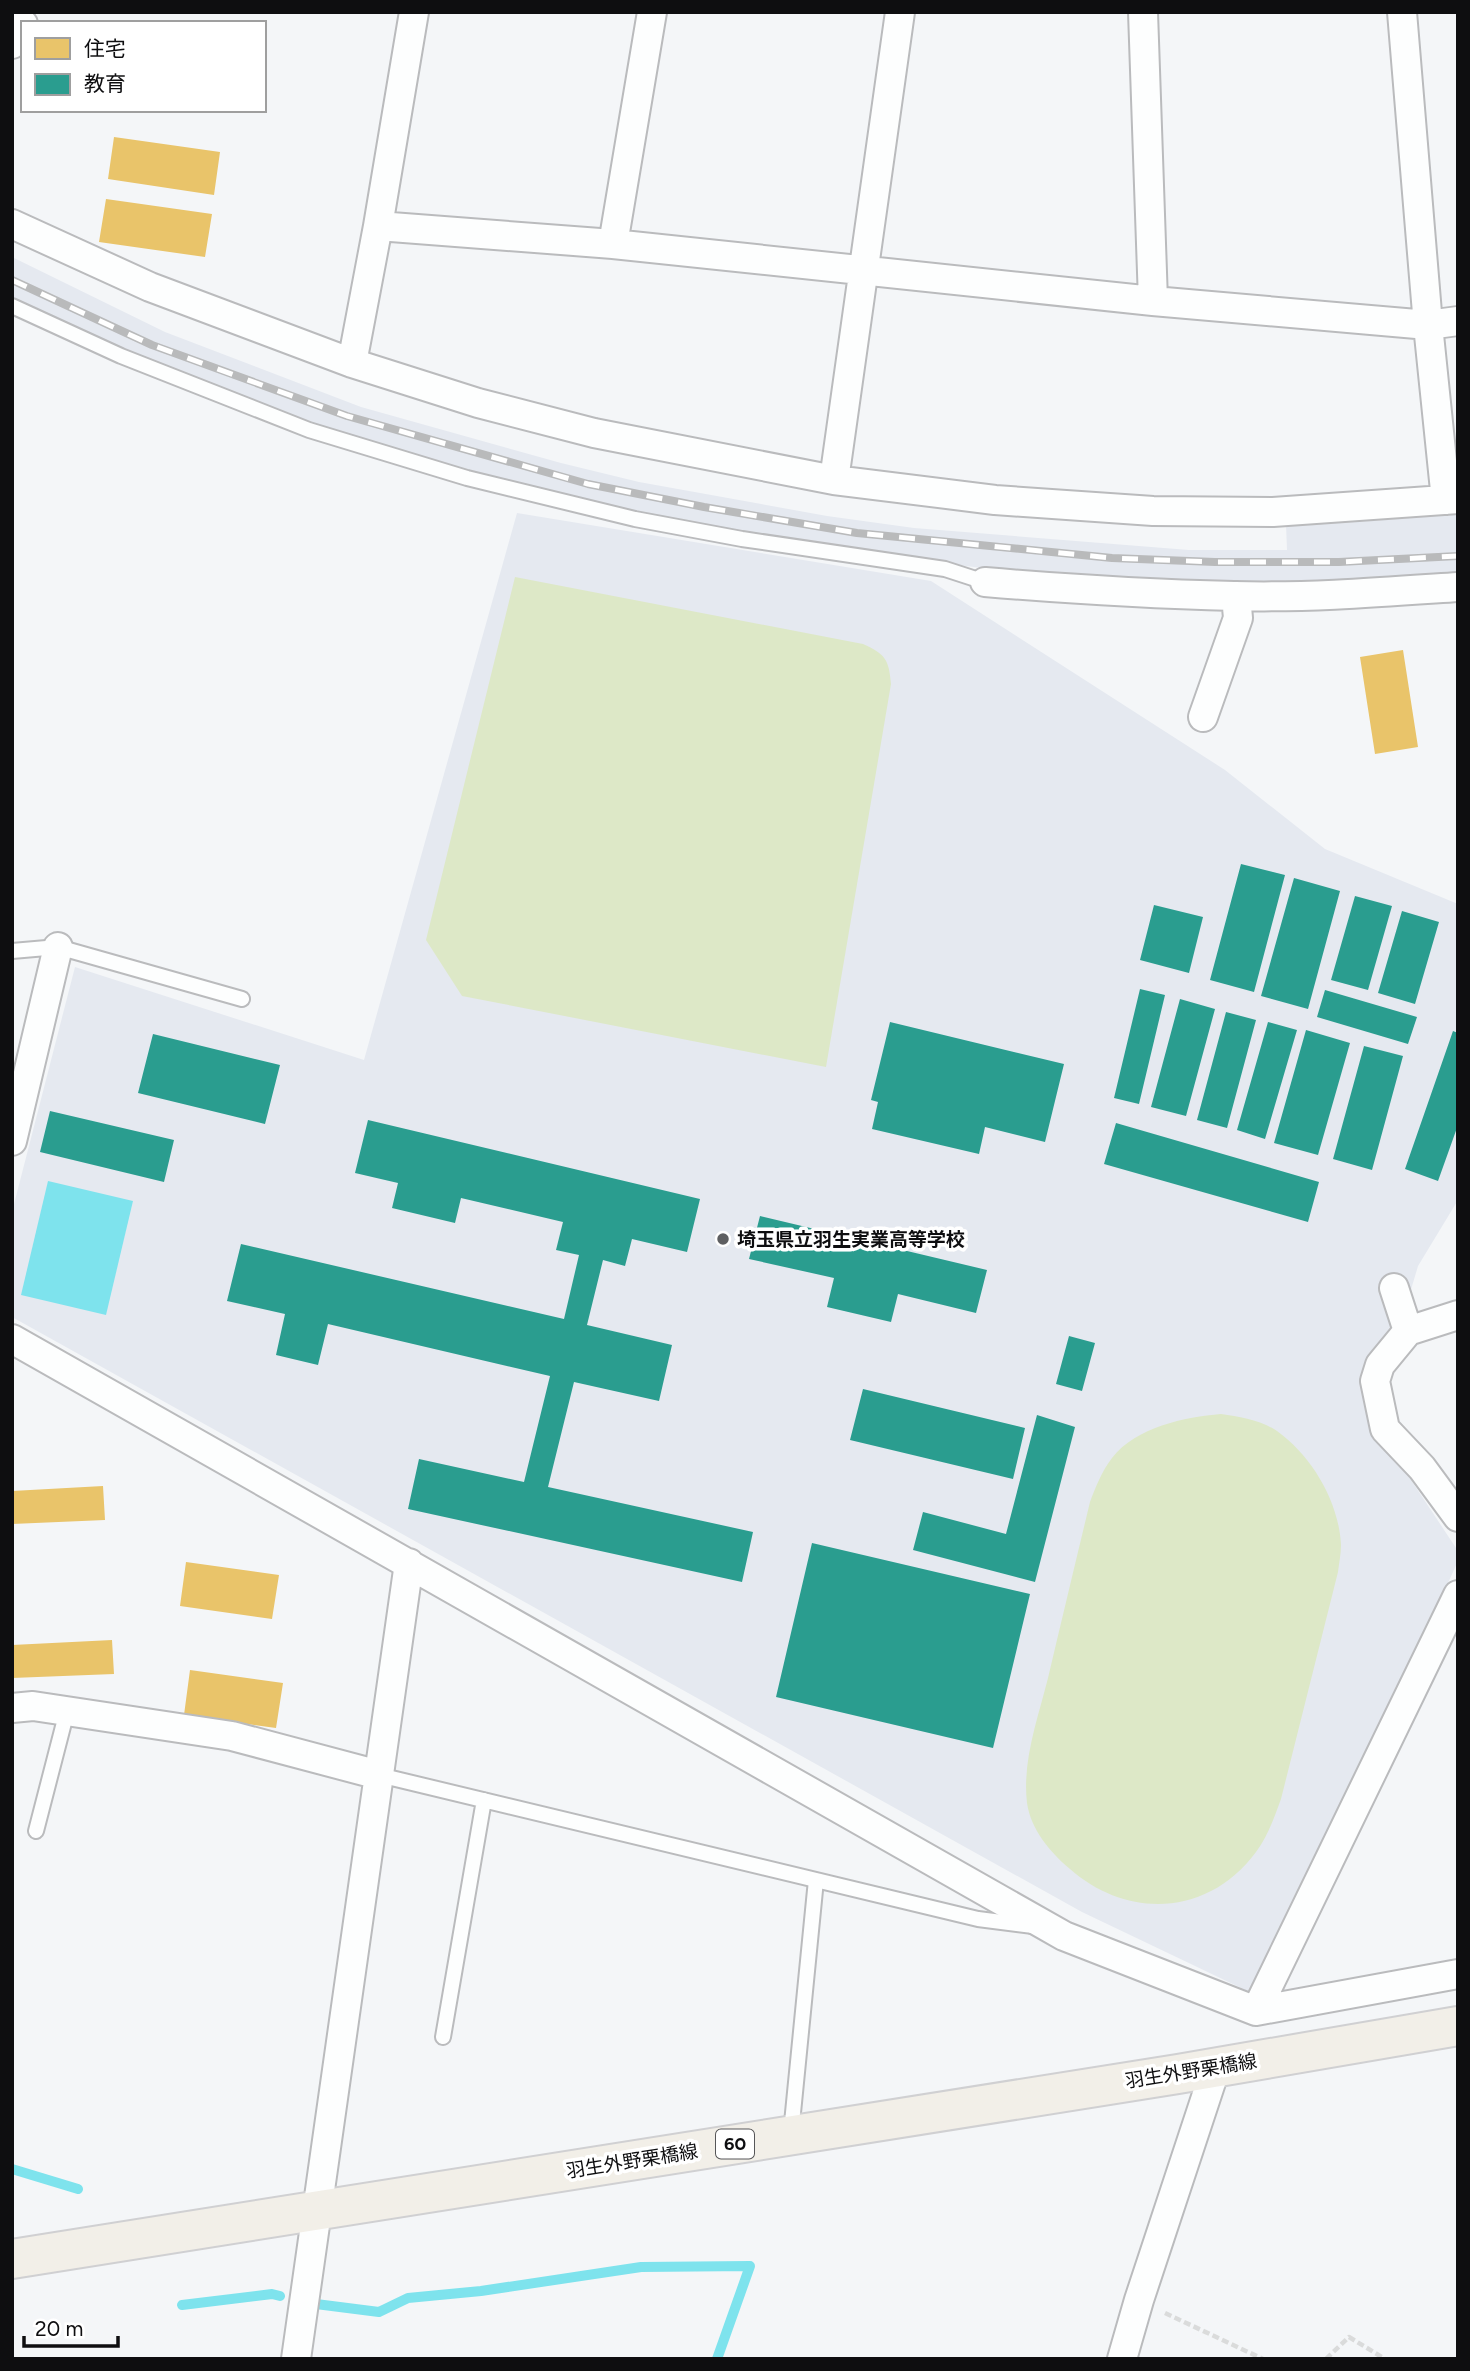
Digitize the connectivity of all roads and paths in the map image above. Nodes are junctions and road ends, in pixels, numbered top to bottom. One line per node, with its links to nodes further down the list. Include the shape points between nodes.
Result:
1 (414, 12): 9 (street)
2 (652, 12): 10 (street)
3 (900, 12): 11 (street)
4 (1143, 12): 12 (street)
5 (1402, 12): 15 (street)
6 (21, 28): 7 (street)
7 (12, 44)
8 (12, 224): 16 (street, via 150,287)
9 (379, 226): 10 (street); 16 (street)
10 (613, 244): 11 (street)
11 (865, 270): 12 (street); 17 (street)
12 (1153, 301): 15 (street)
13 (12, 306): 19 (lane, via 121,356 309,430 467,478 635,519 945,569)
14 (1458, 321): 15 (street)
15 (1428, 325): 18 (street)
16 (352, 363): 17 (street, via 478,404 594,433)
17 (834, 480): 18 (street, via 995,500 1153,512 1273,512)
18 (1452, 500)
19 (985, 582): 21 (street)
20 (1458, 586): 21 (street)
21 (1236, 596): 22 (street, via 1238,618)
22 (1203, 717)
23 (58, 947): 24 (lane); 25 (lane); 26 (street)
24 (12, 951)
25 (242, 999)
26 (12, 1141)
27 (1394, 1287): 29 (street)
28 (1458, 1315): 29 (street)
29 (1408, 1331): 31 (street, via 1380,1365 1375,1381 1385,1429 1422,1468)
30 (12, 1339): 32 (street)
31 (1458, 1517)
32 (409, 1563): 36 (street); 40 (street)
33 (1458, 1595): 42 (street)
34 (12, 1709): 35 (street, via 33,1706)
35 (66, 1711): 36 (street, via 232,1736); 38 (lane)
36 (379, 1775): 37 (lane); 47 (street)
37 (484, 1800): 39 (lane); 44 (lane)
38 (36, 1830)
39 (816, 1880): 40 (lane, via 978,1919); 46 (lane)
40 (1048, 1928): 42 (street)
41 (1458, 1974): 42 (street)
42 (1256, 2011)
43 (1458, 2026): 45 (main road, 羽生外野栗橋線 / 60)
44 (443, 2037)
45 (1216, 2067): 46 (main road, 羽生外野栗橋線 / 60); 49 (street)
46 (790, 2135): 47 (main road, 羽生外野栗橋線 / 60)
47 (317, 2211): 48 (main road, 羽生外野栗橋線 / 60); 50 (street)
48 (12, 2259)
49 (1139, 2300): 51 (street); 52 (path)
50 (296, 2359)
51 (1122, 2359)
52 (1263, 2359)
53 (1326, 2359): 54 (path, via 1349,2337)
54 (1385, 2359)

